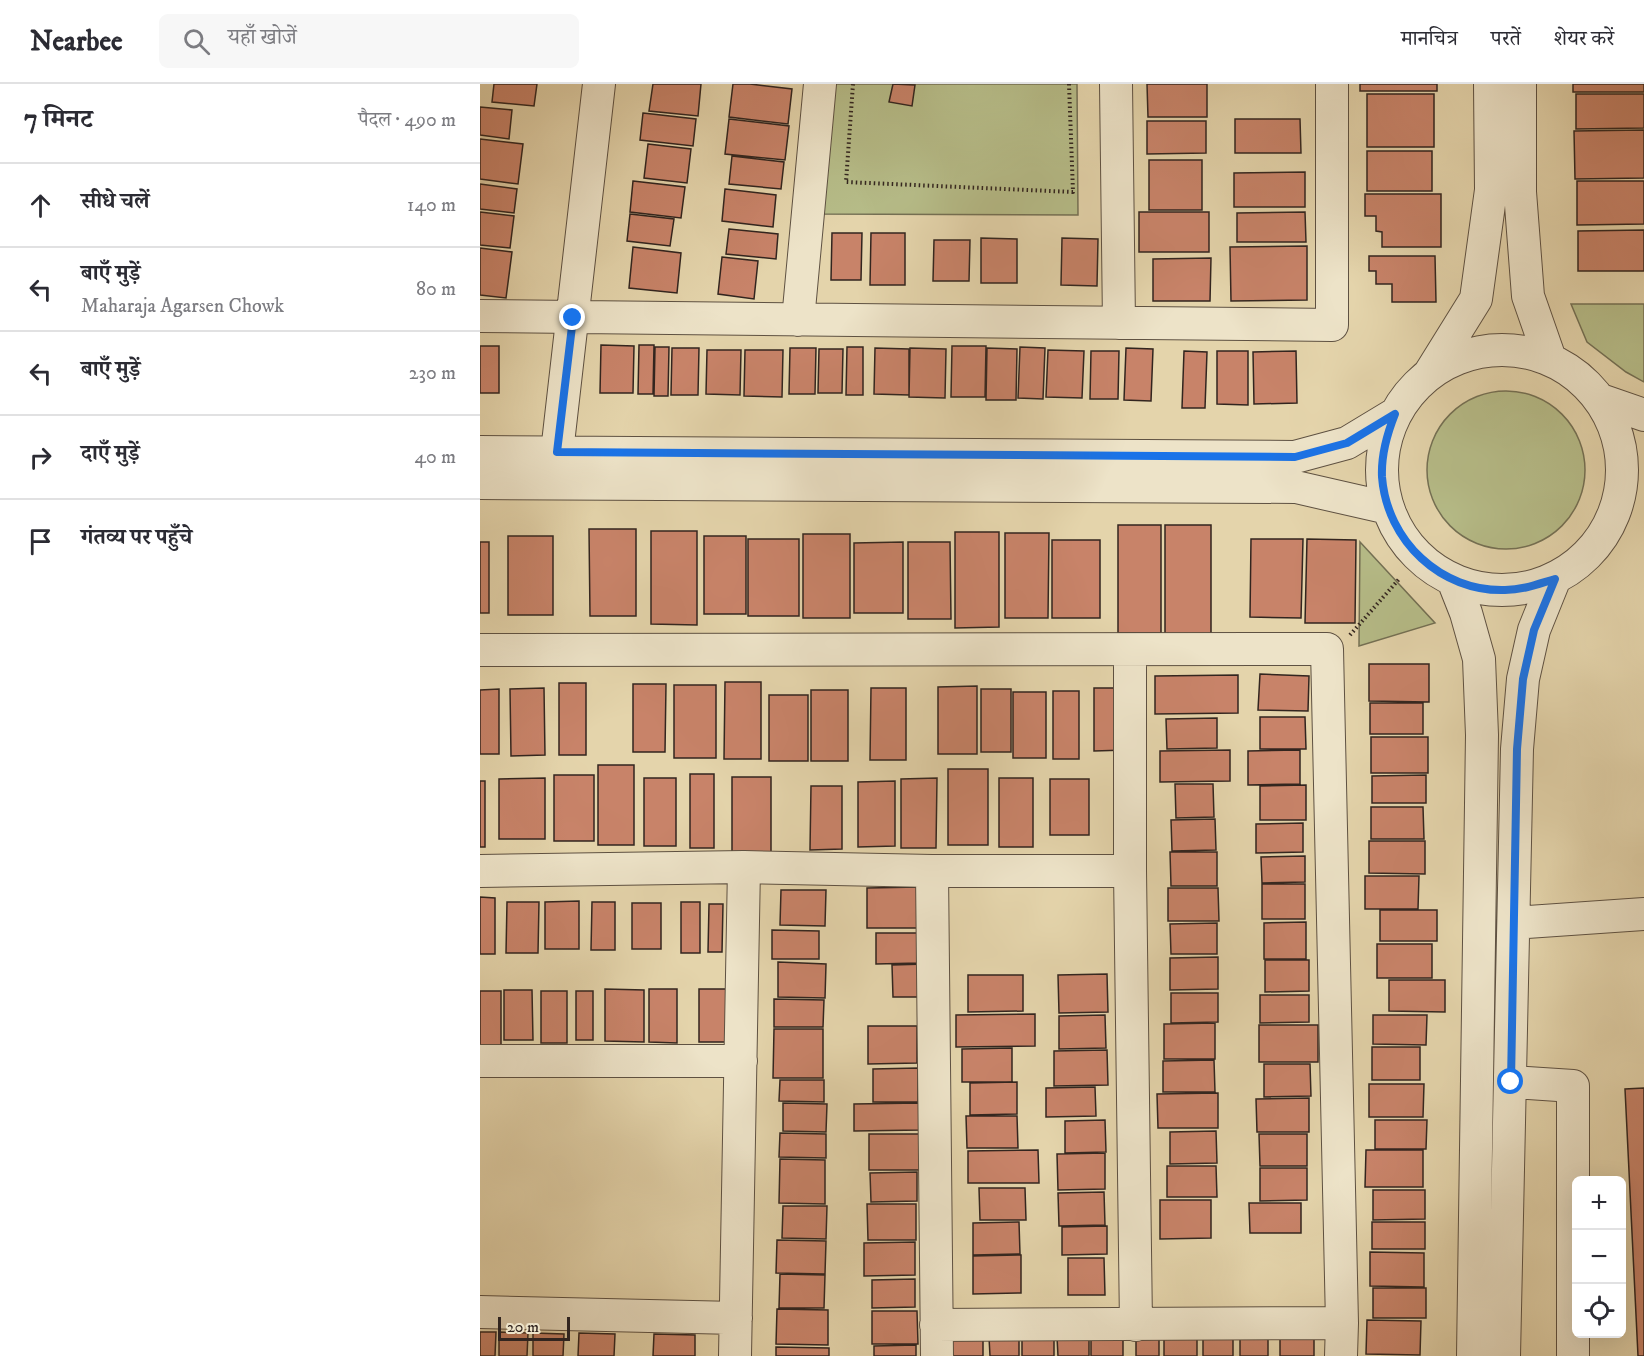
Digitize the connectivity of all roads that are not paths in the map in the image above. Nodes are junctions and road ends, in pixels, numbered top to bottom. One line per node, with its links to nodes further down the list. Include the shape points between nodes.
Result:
1 (599, 84): 8 (street)
2 (820, 84): 9 (street)
3 (1116, 84): 10 (street)
4 (1332, 84): 10 (street, via 1332,325)
5 (1490, 84): 12 (street, via 1491,190 1476,299)
6 (1520, 84): 11 (street, via 1520,192 1528,296)
7 (480, 316): 8 (street)
8 (573, 318): 9 (street); 17 (street)
9 (798, 320): 10 (street)
10 (1119, 323)
11 (1550, 359): 12 (street, via 1526,351 1479,351); 13 (street, via 1571,371)
12 (1429, 374): 14 (street)
13 (1601, 400): 15 (street); 21 (street, via 1616,432 1622,472)
14 (1395, 414): 17 (street, via 1347,443 1295,457); 20 (street, via 1383,458)
15 (1644, 415)
16 (480, 452): 17 (street)
17 (557, 452)
18 (480, 483): 20 (street, via 1296,487)
19 (1644, 502): 21 (street)
20 (1388, 508): 23 (street, via 1410,548)
21 (1611, 521): 22 (street, via 1592,551)
22 (1555, 579): 23 (street, via 1505,590 1488,590); 31 (street, via 1534,630 1523,679 1517,749)
23 (1454, 580): 43 (street, via 1479,659 1482,735)
24 (480, 650): 25 (street)
25 (1130, 650): 29 (street); 37 (street, via 1328,649)
26 (744, 867): 27 (street); 28 (street); 33 (street)
27 (480, 871)
28 (932, 871): 29 (street); 38 (street)
29 (1130, 871): 39 (street)
30 (1644, 914): 31 (street)
31 (1514, 923): 34 (street)
32 (480, 1061): 33 (street)
33 (741, 1061): 36 (street)
34 (1511, 1082): 44 (street); 45 (street, via 1573,1086)
35 (480, 1312): 36 (street)
36 (736, 1318): 40 (street)
37 (1342, 1323): 39 (street); 42 (street)
38 (936, 1324): 39 (street); 41 (street)
39 (1136, 1324)
40 (735, 1356)
41 (936, 1356)
42 (1341, 1356)
43 (1473, 1356)
44 (1504, 1356)
45 (1573, 1356)

